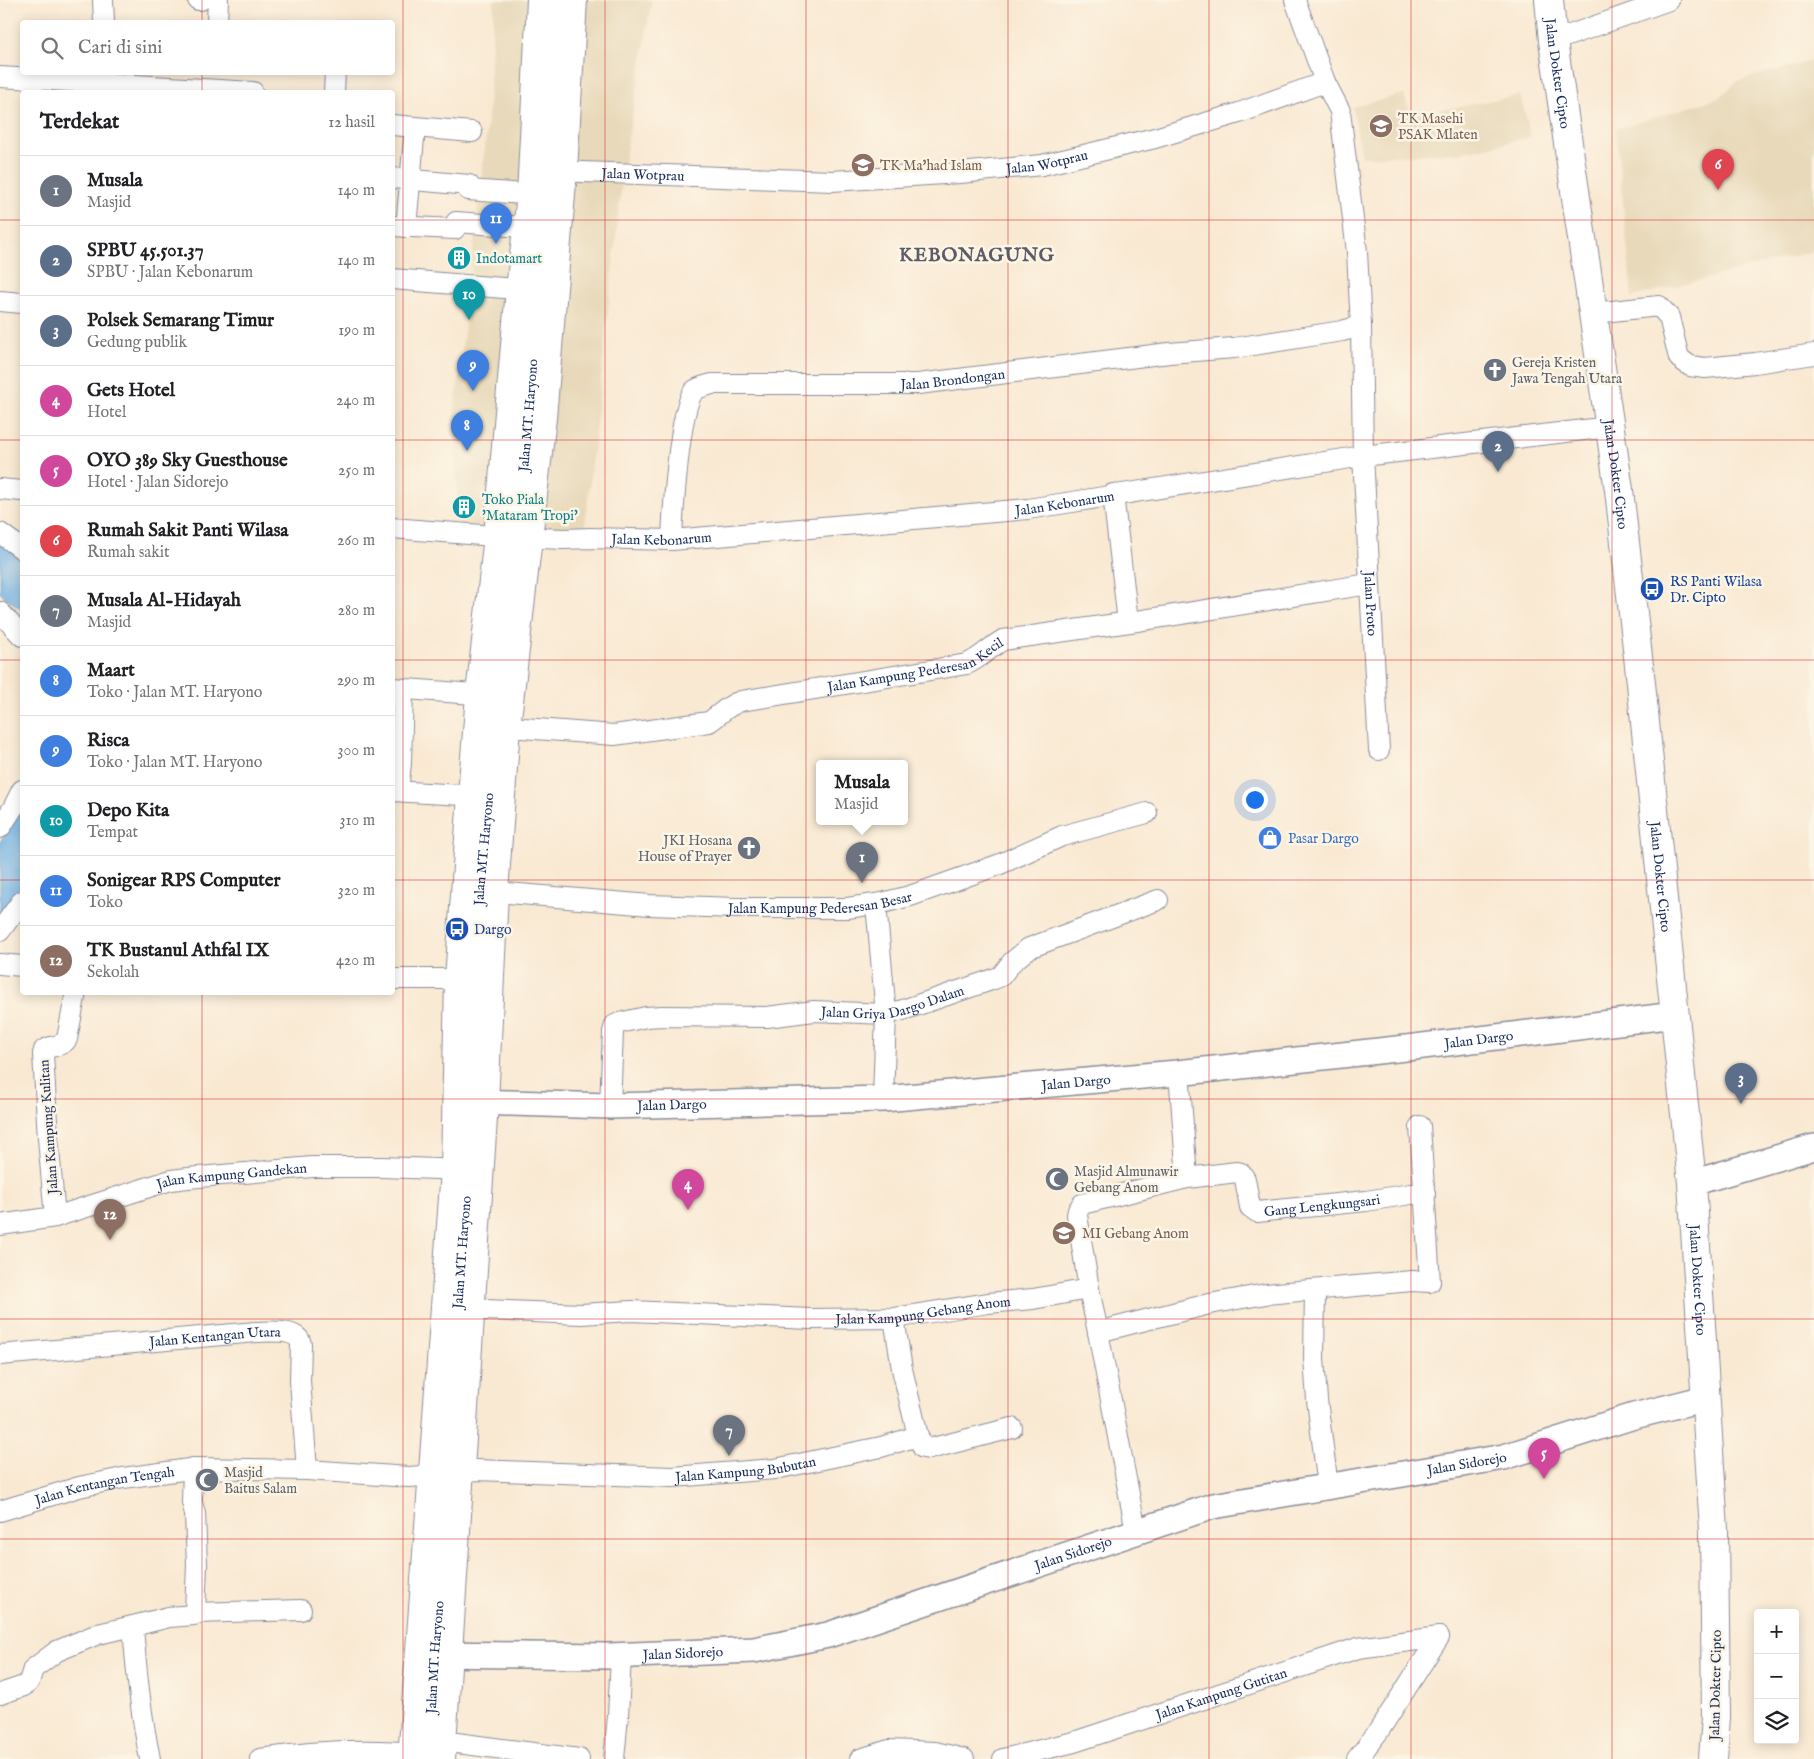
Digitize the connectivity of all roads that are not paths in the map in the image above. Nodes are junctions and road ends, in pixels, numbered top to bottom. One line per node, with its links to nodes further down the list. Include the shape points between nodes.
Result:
1 (104, 0): 9 (street)
2 (218, 0): 10 (street)
3 (538, 0): 23 (street)
4 (557, 0): 23 (main road, Jalan MT. Haryono)
5 (577, 0): 23 (street)
6 (1295, 0): 16 (street, Jalan Proto)
7 (1549, 0): 11 (main road, Jalan Dokter Cipto)
8 (1669, 0): 11 (street)
9 (104, 20)
10 (217, 20)
11 (1553, 41): 30 (main road, Jalan Dokter Cipto)
12 (336, 75): 18 (street)
13 (0, 77): 14 (street)
14 (109, 78): 15 (street)
15 (215, 81): 17 (street)
16 (1325, 82): 23 (street, Jalan Wotprau, via 1155,138 1042,165 832,181); 31 (street, Jalan Proto, via 1340,111 1357,252)
17 (246, 90)
18 (334, 90)
19 (395, 125): 20 (street)
20 (415, 127): 21 (street); 22 (street)
21 (472, 132)
22 (401, 178): 23 (street, Jalan Wotprau, via 469,185 468,190); 24 (street)
23 (547, 183): 25 (main road, Jalan MT. Haryono); 33 (street)
24 (399, 227): 25 (street, via 455,229 456,222)
25 (533, 228): 27 (main road, Jalan MT. Haryono)
26 (395, 279): 27 (street)
27 (527, 290): 33 (main road, Jalan MT. Haryono); 41 (street)
28 (0, 301): 29 (street)
29 (20, 303)
30 (1593, 313): 32 (street, via 1659,306 1669,317 1679,358 1695,368 1755,364); 34 (main road, Jalan Dokter Cipto)
31 (1362, 326): 35 (street, Jalan Proto); 42 (street, Jalan Brondongan, via 1342,332 1234,348 918,384 702,386 694,391 687,405)
32 (1814, 354)
33 (538, 418): 41 (main road, Jalan MT. Haryono)
34 (1610, 427): 35 (street, Jalan Kebonarum); 68 (main road, Jalan Dokter Cipto, via 1641,683)
35 (1363, 456): 38 (street, Jalan Kebonarum); 44 (street, Jalan Proto)
36 (0, 489): 37 (street)
37 (20, 492)
38 (1113, 494): 42 (street, Jalan Kebonarum, via 1028,509); 46 (street)
39 (395, 528): 41 (street, Jalan Kebonarum)
40 (0, 533): 43 (street)
41 (514, 537): 42 (street, Jalan Kebonarum); 49 (main road, Jalan MT. Haryono); 50 (street)
42 (672, 540)
43 (20, 548)
44 (1369, 584): 46 (street, Jalan Kampung Pederesan Kecil); 51 (street, Jalan Proto)
45 (0, 612): 47 (street)
46 (1128, 622): 50 (street, Jalan Kampung Pederesan Kecil, via 1003,640 975,660 960,665 741,701 727,706 709,722 614,734)
47 (20, 634)
48 (398, 688): 49 (street); 52 (street, via 401,763)
49 (487, 695): 50 (main road, Jalan MT. Haryono); 54 (street)
50 (503, 726): 54 (main road, Jalan MT. Haryono); 57 (street)
51 (1379, 750)
52 (395, 791): 54 (street)
53 (20, 794): 56 (street)
54 (478, 796): 57 (main road, Jalan MT. Haryono); 65 (street)
55 (1147, 813): 60 (street, Jalan Kampung Pederesan Besar, via 1062,836 979,872)
56 (0, 828)
57 (488, 891): 60 (street, Jalan Kampung Pederesan Besar, via 650,905 736,908 847,908); 65 (main road, Jalan MT. Haryono); 71 (street)
58 (1158, 900): 67 (street, Jalan Griya Dargo Dalam, via 1029,948 994,979)
59 (20, 903): 61 (street)
60 (876, 904): 67 (street)
61 (0, 931)
62 (0, 964): 63 (street)
63 (20, 966)
64 (395, 979): 65 (street)
65 (466, 979): 71 (main road, Jalan MT. Haryono); 75 (street)
66 (75, 995): 79 (street, Jalan Kampung Kulitan, via 67,1039 44,1050)
67 (886, 1014): 70 (street); 72 (street, Jalan Griya Dargo Dalam, via 814,1011 767,1017 662,1016 619,1023 613,1032)
68 (1675, 1015): 69 (street, Jalan Dargo); 77 (main road, Jalan Dokter Cipto)
69 (1179, 1072): 70 (street, Jalan Dargo); 76 (street)
70 (884, 1099): 72 (street, Jalan Dargo)
71 (480, 1102): 72 (street, Jalan Dargo); 75 (main road, Jalan MT. Haryono); 81 (street)
72 (610, 1106)
73 (1420, 1126): 78 (street)
74 (1814, 1147): 77 (street)
75 (460, 1170): 79 (street, Jalan Kampung Gandekan, via 312,1167 188,1178 171,1180); 81 (main road, Jalan MT. Haryono); 89 (street)
76 (1187, 1178): 78 (street, Gang Lengkungsari, via 1241,1173 1245,1178 1250,1207 1257,1212); 82 (street, via 1082,1204 1078,1214)
77 (1692, 1183): 88 (main road, Jalan Dokter Cipto)
78 (1426, 1194): 83 (street, via 1430,1282)
79 (55, 1217): 80 (street, Jalan Kampung Gandekan)
80 (0, 1225)
81 (470, 1255): 84 (main road, Jalan MT. Haryono)
82 (1089, 1289): 85 (street, Jalan Kampung Gebang Anom); 86 (street)
83 (1315, 1290): 86 (street, via 1279,1292 1209,1304); 95 (street, via 1316,1400)
84 (466, 1310): 85 (street, Jalan Kampung Gebang Anom, via 581,1314 632,1311 810,1319); 89 (main road, Jalan MT. Haryono)
85 (894, 1318): 91 (street)
86 (1098, 1332): 97 (street)
87 (0, 1355): 93 (street, Jalan Kentangan Utara, via 256,1332 296,1336 302,1344 300,1381)
88 (1706, 1398): 95 (street, Jalan Sidorejo, via 1634,1416 1504,1457); 114 (main road, Jalan Dokter Cipto, via 1714,1530 1716,1716)
89 (452, 1407): 94 (main road, Jalan MT. Haryono)
90 (1012, 1428): 91 (street, via 929,1449 923,1448)
91 (918, 1436): 94 (street, Jalan Kampung Bubutan, via 775,1469 673,1478 476,1470)
92 (193, 1468): 93 (street, Jalan Kentangan Tengah); 96 (street, Jalan Kentangan Tengah, via 79,1487); 100 (street, via 197,1565)
93 (307, 1470): 94 (street, Jalan Kentangan Tengah, via 409,1477)
94 (448, 1474): 98 (main road, Jalan MT. Haryono); 102 (street)
95 (1328, 1486): 97 (street, Jalan Sidorejo, via 1212,1506)
96 (0, 1511)
97 (1136, 1531): 103 (street, Jalan Sidorejo, via 828,1635 754,1650)
98 (433, 1560): 102 (main road, Jalan MT. Haryono); 105 (street)
99 (301, 1610): 100 (street)
100 (195, 1613): 101 (street)
101 (133, 1626): 104 (street, via 98,1634 57,1651 33,1669 29,1682 24,1686); 106 (street)
102 (443, 1654): 103 (street, Jalan Sidorejo); 105 (main road, Jalan MT. Haryono)
103 (620, 1656): 109 (street)
104 (0, 1694)
105 (428, 1752): 107 (street, via 310,1753); 108 (street)
106 (150, 1759)
107 (260, 1759)
108 (579, 1759)
109 (614, 1759)
110 (860, 1759): 111 (street, via 889,1750 935,1752)
111 (964, 1759)
112 (1003, 1759): 113 (street, Jalan Kampung Gutitan, via 1074,1742 1358,1648 1439,1636)
113 (1357, 1759)
114 (1713, 1759)

